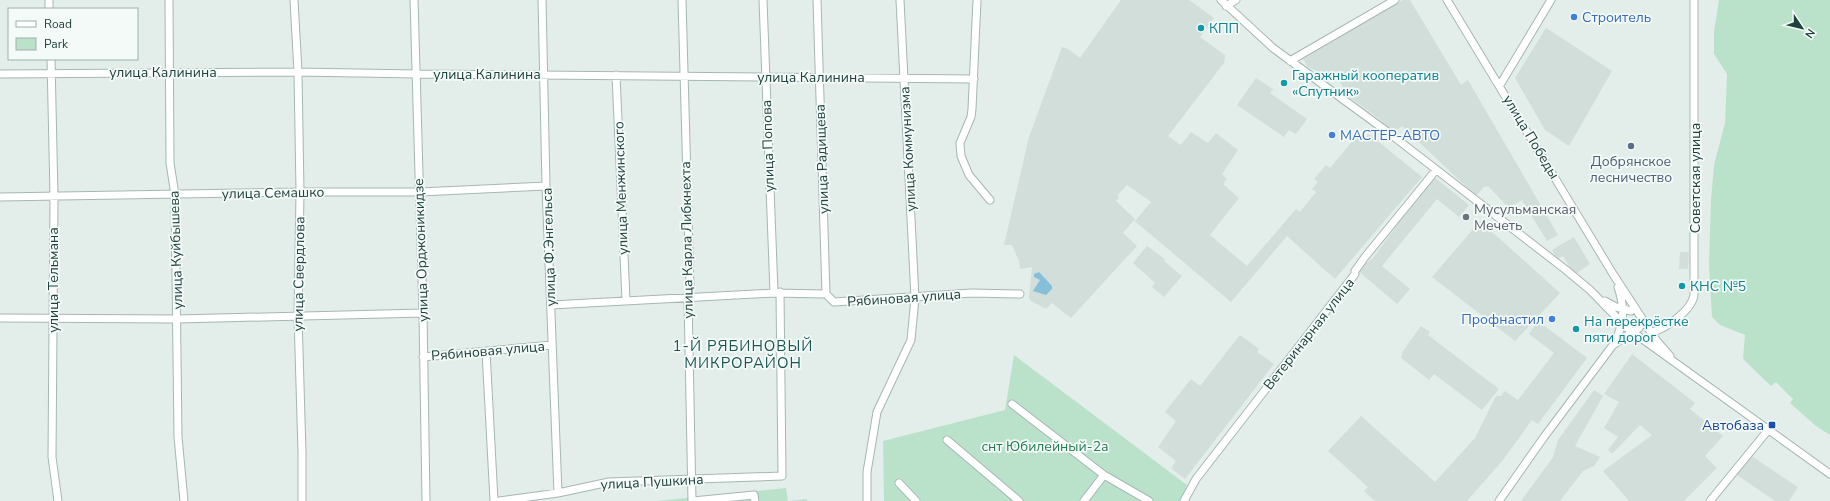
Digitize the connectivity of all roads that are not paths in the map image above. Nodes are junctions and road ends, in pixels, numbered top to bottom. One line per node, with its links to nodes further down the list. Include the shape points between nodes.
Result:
1 (169, 0): 19 (street, улица Куйбышева)
2 (294, 0): 20 (street, улица Свердлова)
3 (414, 0): 23 (street, улица Орджоникидзе)
4 (542, 0): 24 (street, улица Ф.Энгельса)
5 (682, 0): 26 (street, улица Карла Либкнехта)
6 (763, 0): 27 (street, улица Попова)
7 (817, 0): 28 (street, улица Радищева)
8 (900, 0): 29 (street, улица Коммунизма)
9 (977, 0): 30 (street)
10 (1221, 0): 16 (street)
11 (1236, 0): 16 (street)
12 (1395, 0): 18 (street)
13 (1447, 0): 31 (street, улица Победы)
14 (1551, 0): 31 (street)
15 (1694, 0): 57 (street, Советская улица, via 1695,290 1690,307)
16 (1226, 6): 18 (street)
17 (51, 60): 21 (street, улица Тельмана)
18 (1290, 61): 32 (street)
19 (169, 72): 20 (street, улица Калинина); 21 (street, улица Калинина); 36 (street, улица Куйбышева, via 170,162)
20 (298, 72): 23 (street, улица Калинина); 34 (street, улица Свердлова)
21 (52, 73): 22 (street, улица Калинина); 37 (street, улица Тельмана)
22 (0, 74)
23 (417, 74): 24 (street, улица Калинина); 35 (street, улица Орджоникидзе)
24 (544, 74): 25 (street, улица Калинина); 33 (street, улица Ф.Энгельса)
25 (616, 75): 26 (street, улица Калинина); 47 (street, улица Менжинского)
26 (684, 77): 27 (street, улица Калинина); 45 (street, улица Карла Либкнехта, via 690,288)
27 (765, 77): 28 (street, улица Калинина); 42 (street, улица Попова)
28 (820, 77): 29 (street, улица Калинина); 43 (street, улица Радищева)
29 (904, 78): 30 (street, улица Калинина); 46 (street, улица Коммунизма)
30 (974, 79): 39 (street, via 971,117 960,142 960,149 966,171)
31 (1500, 85): 40 (street, улица Победы)
32 (1436, 170): 41 (street); 87 (street, Ветеринарная улица, via 1365,257 1355,274 1196,479)
33 (546, 186): 35 (street, улица Семашко); 48 (street, улица Ф.Энгельса)
34 (300, 192): 35 (street, улица Семашко); 36 (street, улица Семашко); 51 (street, улица Свердлова)
35 (420, 192): 50 (street, улица Орджоникидзе)
36 (175, 195): 37 (street, улица Семашко); 55 (street, улица Куйбышева)
37 (54, 196): 38 (street, улица Семашко); 54 (street, улица Тельмана)
38 (0, 197)
39 (990, 200)
40 (1613, 274): 49 (street, улица Победы); 52 (street, улица Победы)
41 (1590, 290): 49 (street, via 1611,305); 56 (street)
42 (777, 292): 43 (street, Рябиновая улица); 45 (street, Рябиновая улица); 70 (street, улица Попова)
43 (826, 294): 46 (street, Рябиновая улица, via 834,302)
44 (1020, 294): 46 (street, Рябиновая улица, via 972,293)
45 (688, 298): 47 (street, Рябиновая улица); 71 (street, улица Карла Либкнехта)
46 (915, 298): 82 (street, улица Коммунизма, via 910,340 877,412 867,472)
47 (626, 300): 48 (street, Рябиновая улица)
48 (551, 305): 59 (street, улица Ф.Энгельса)
49 (1627, 310): 52 (street, via 1637,312); 56 (street)
50 (423, 314): 51 (street); 63 (street, улица Орджоникидзе)
51 (298, 316): 55 (street); 76 (street, улица Свердлова)
52 (1641, 316): 56 (street, via 1642,324 1639,328 1635,330); 58 (street, улица Победы)
53 (0, 318): 54 (street)
54 (53, 318): 55 (street); 74 (street, улица Тельмана, via 52,457)
55 (178, 319): 75 (street, улица Куйбышева, via 178,437)
56 (1626, 326): 60 (street); 60 (street); 64 (street)
57 (1666, 326): 58 (street, Советская улица); 61 (street, via 1660,336 1660,343)
58 (1651, 332): 61 (street, улица Победы)
59 (552, 345): 62 (street, Рябиновая улица); 73 (street, улица Ф.Энгельса)
60 (1613, 345): 88 (street)
61 (1664, 349): 64 (street, улица Победы)
62 (486, 351): 63 (street, Рябиновая улица); 78 (street)
63 (423, 356): 77 (street, улица Орджоникидзе)
64 (1682, 366): 66 (street)
65 (1012, 404): 69 (street)
66 (1769, 429): 68 (street); 89 (street)
67 (948, 440): 84 (street)
68 (1830, 474)
69 (1104, 475): 85 (street); 86 (street)
70 (782, 476): 71 (street, улица Пушкина)
71 (692, 479): 73 (street, улица Пушкина, via 609,482); 80 (street, улица Карла Либкнехта)
72 (899, 483): 83 (street)
73 (558, 493): 79 (street, улица Пушкина)
74 (58, 501)
75 (184, 501)
76 (302, 501)
77 (426, 501)
78 (494, 501)
79 (499, 501)
80 (692, 501): 81 (street, via 754,496)
81 (755, 501)
82 (867, 501)
83 (916, 501)
84 (1020, 501)
85 (1084, 501)
86 (1149, 501)
87 (1184, 501)
88 (1499, 501)
89 (1710, 501)

